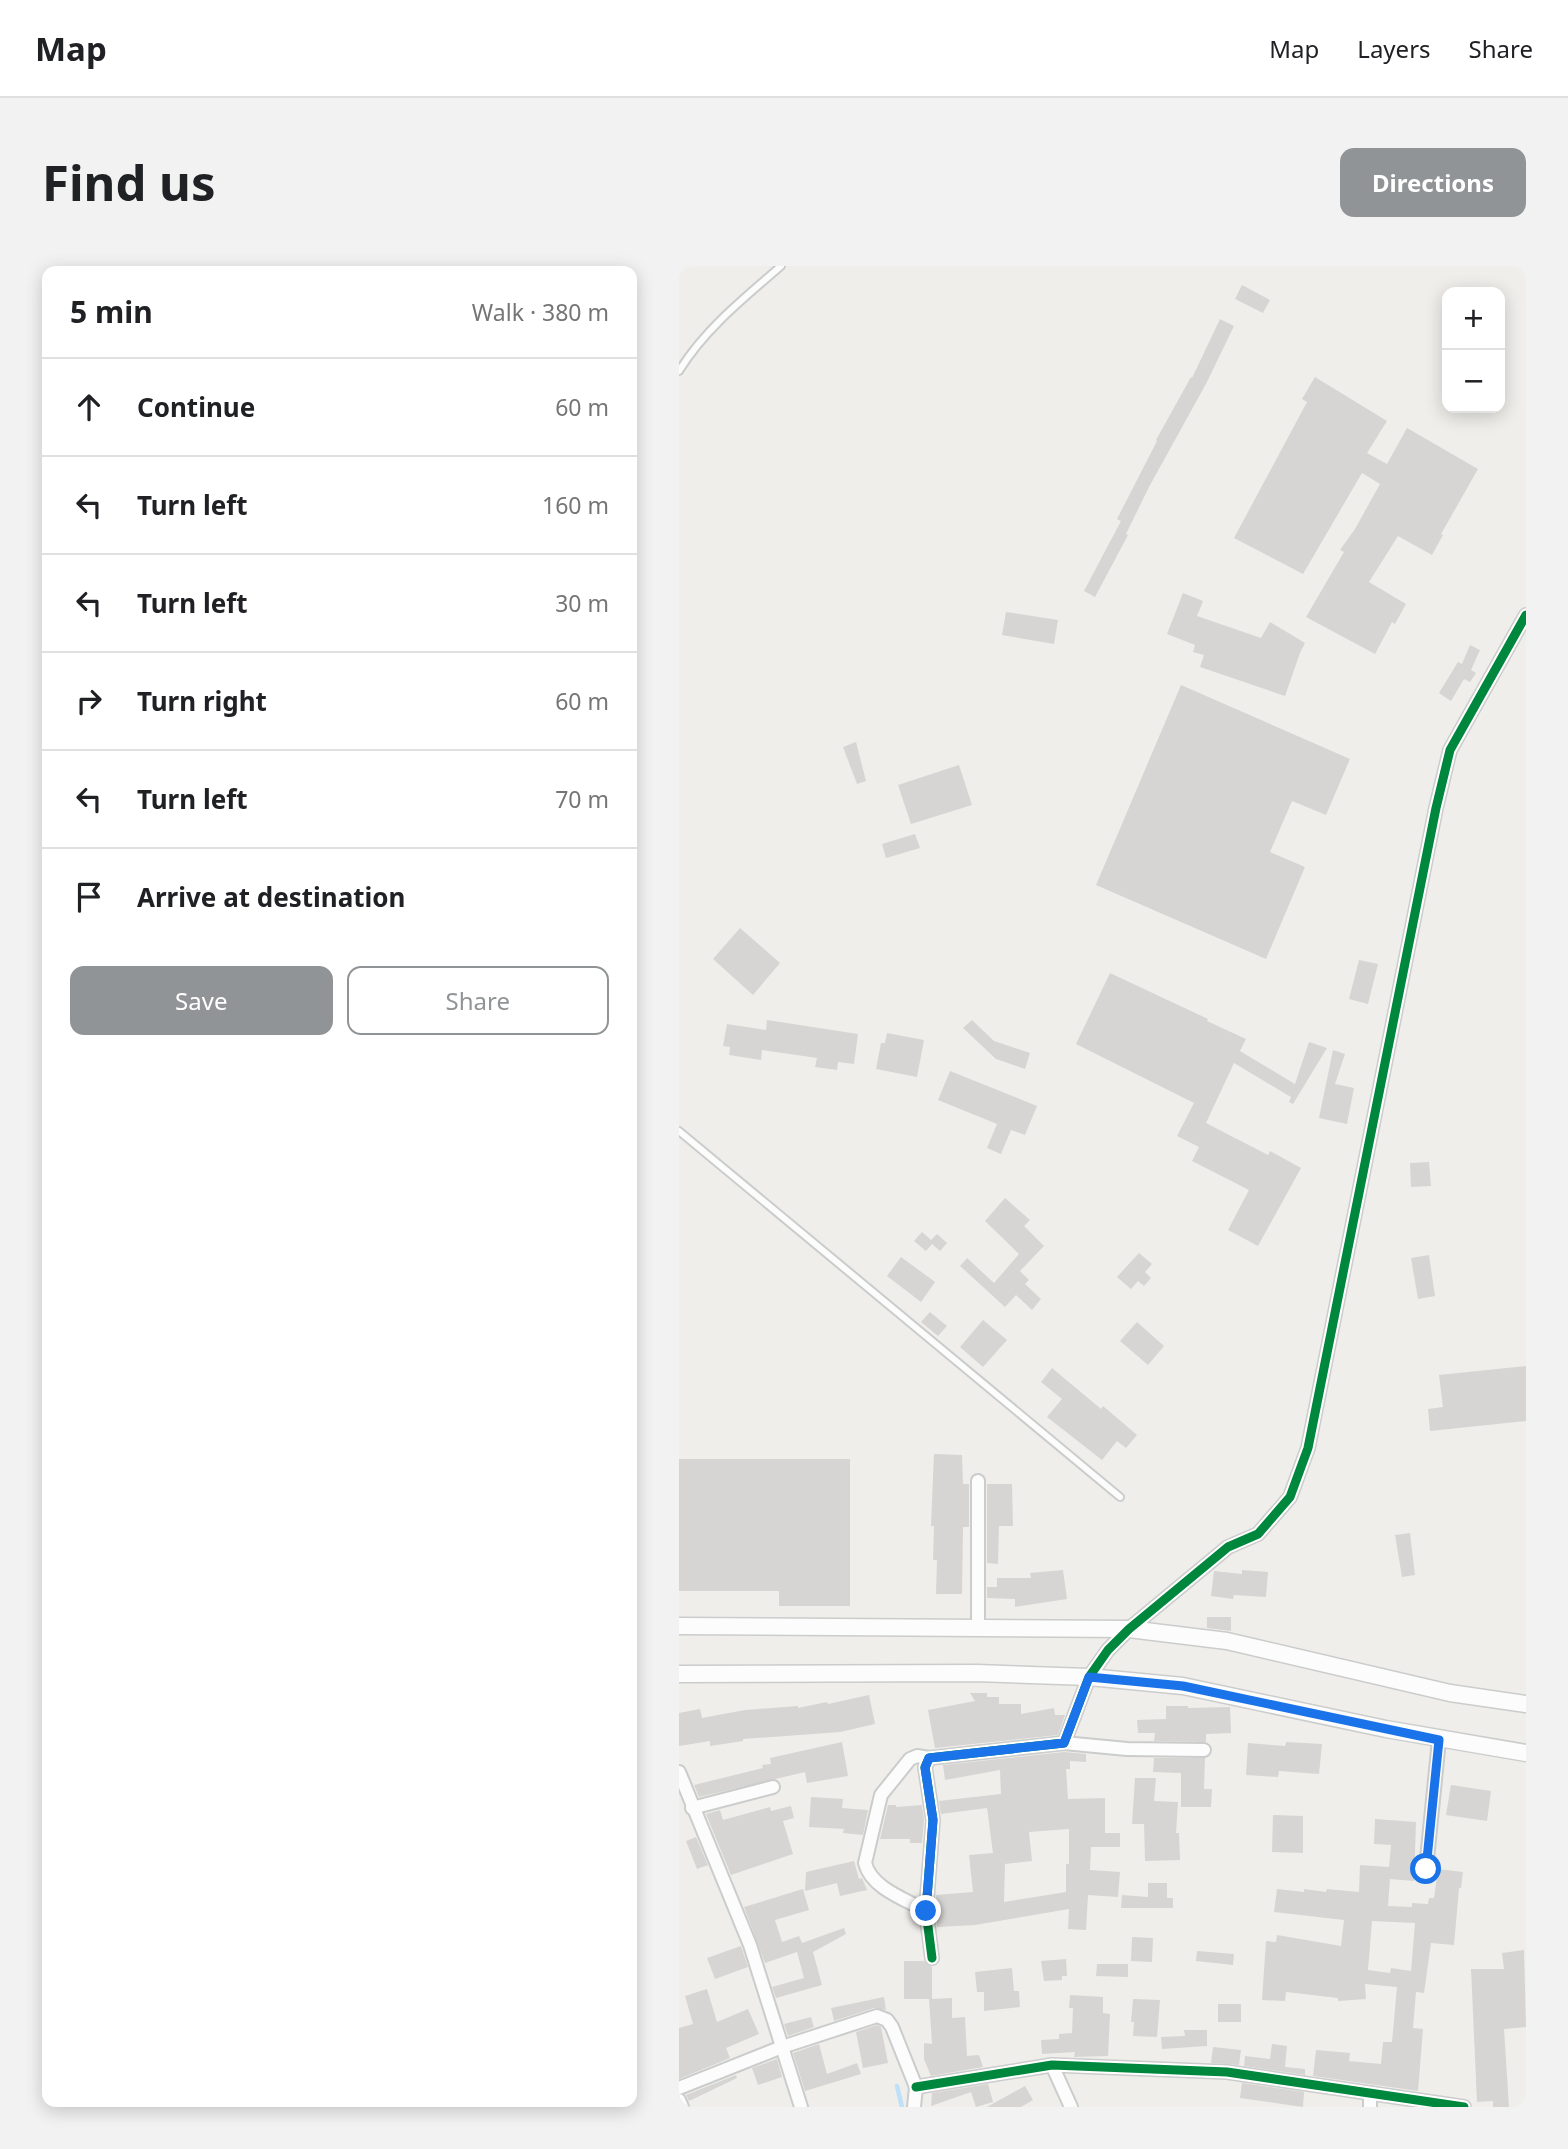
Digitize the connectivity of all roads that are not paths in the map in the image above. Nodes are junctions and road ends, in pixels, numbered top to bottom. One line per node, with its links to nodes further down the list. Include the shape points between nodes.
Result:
1 (781, 266): 2 (lane, via 718,321)
2 (679, 371)
3 (1526, 615): 9 (street, via 1450,750 1308,1448 1290,1497 1258,1534 1228,1547)
4 (679, 1131): 6 (lane)
5 (978, 1481): 8 (street)
6 (1119, 1497)
7 (679, 1626): 8 (street)
8 (978, 1627): 9 (street)
9 (1129, 1629): 11 (street); 12 (street, via 1227,1640 1450,1693)
10 (679, 1674): 11 (street, via 912,1672)
11 (1089, 1677): 13 (street, via 1183,1686); 14 (street)
12 (1526, 1704)
13 (1439, 1740): 16 (street); 21 (street)
14 (1064, 1743): 15 (street); 17 (street)
15 (1204, 1750)
16 (1526, 1753)
17 (929, 1758): 22 (street, via 925,1768 933,1820); 22 (street, via 910,1759 881,1795 865,1863 874,1881)
18 (679, 1772): 20 (street)
19 (773, 1787): 20 (street)
20 (692, 1808): 24 (street, via 750,1945)
21 (1426, 1869)
22 (926, 1911): 23 (street)
23 (932, 1958)
24 (782, 2047): 26 (street, via 877,2016 892,2027); 27 (street); 31 (street)
25 (1052, 2065): 26 (street); 28 (street, via 1227,2072); 33 (street)
26 (916, 2087): 32 (street)
27 (679, 2088)
28 (1370, 2092): 34 (street); 35 (street)
29 (679, 2100): 30 (street)
30 (682, 2107)
31 (801, 2107)
32 (915, 2107)
33 (1071, 2107)
34 (1370, 2107)
35 (1464, 2107)

